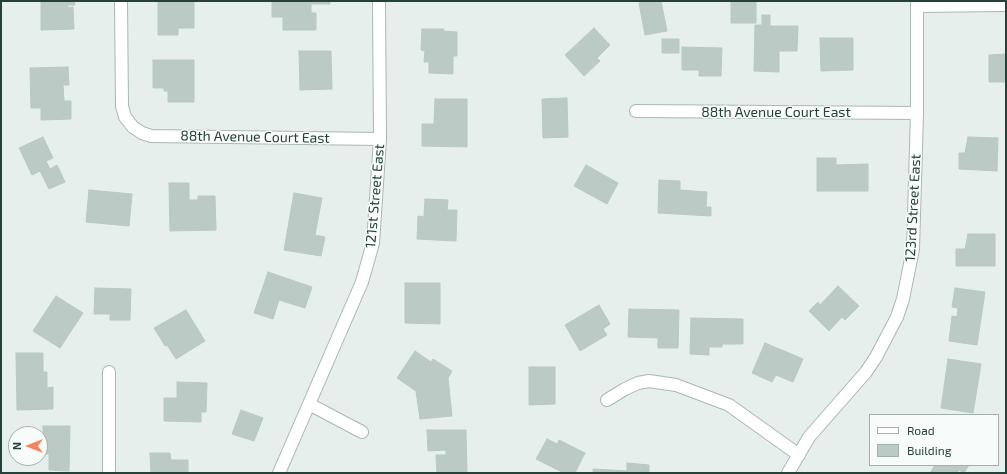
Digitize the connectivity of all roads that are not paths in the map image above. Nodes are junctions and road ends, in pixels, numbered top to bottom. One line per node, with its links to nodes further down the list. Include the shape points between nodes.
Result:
1 (121, 1): 7 (street, 88th Avenue Court East, via 122,106 125,117 133,127 151,136)
2 (379, 1): 7 (street, 121st Street East)
3 (917, 3): 4 (street); 6 (street, 123rd Street East)
4 (1006, 5)
5 (636, 111): 6 (street, 88th Avenue Court East)
6 (917, 113): 12 (street, 123rd Street East, via 913,249 897,317 887,339 866,372 809,437)
7 (380, 139): 10 (street, 121st Street East, via 373,243 362,282)
8 (109, 372): 13 (street)
9 (607, 400): 12 (street, via 638,383 649,381 676,385 729,405)
10 (309, 404): 11 (street); 14 (street, 121st Street East)
11 (362, 432)
12 (799, 455): 15 (street, 123rd Street East)
13 (109, 473)
14 (280, 473)
15 (788, 473)

